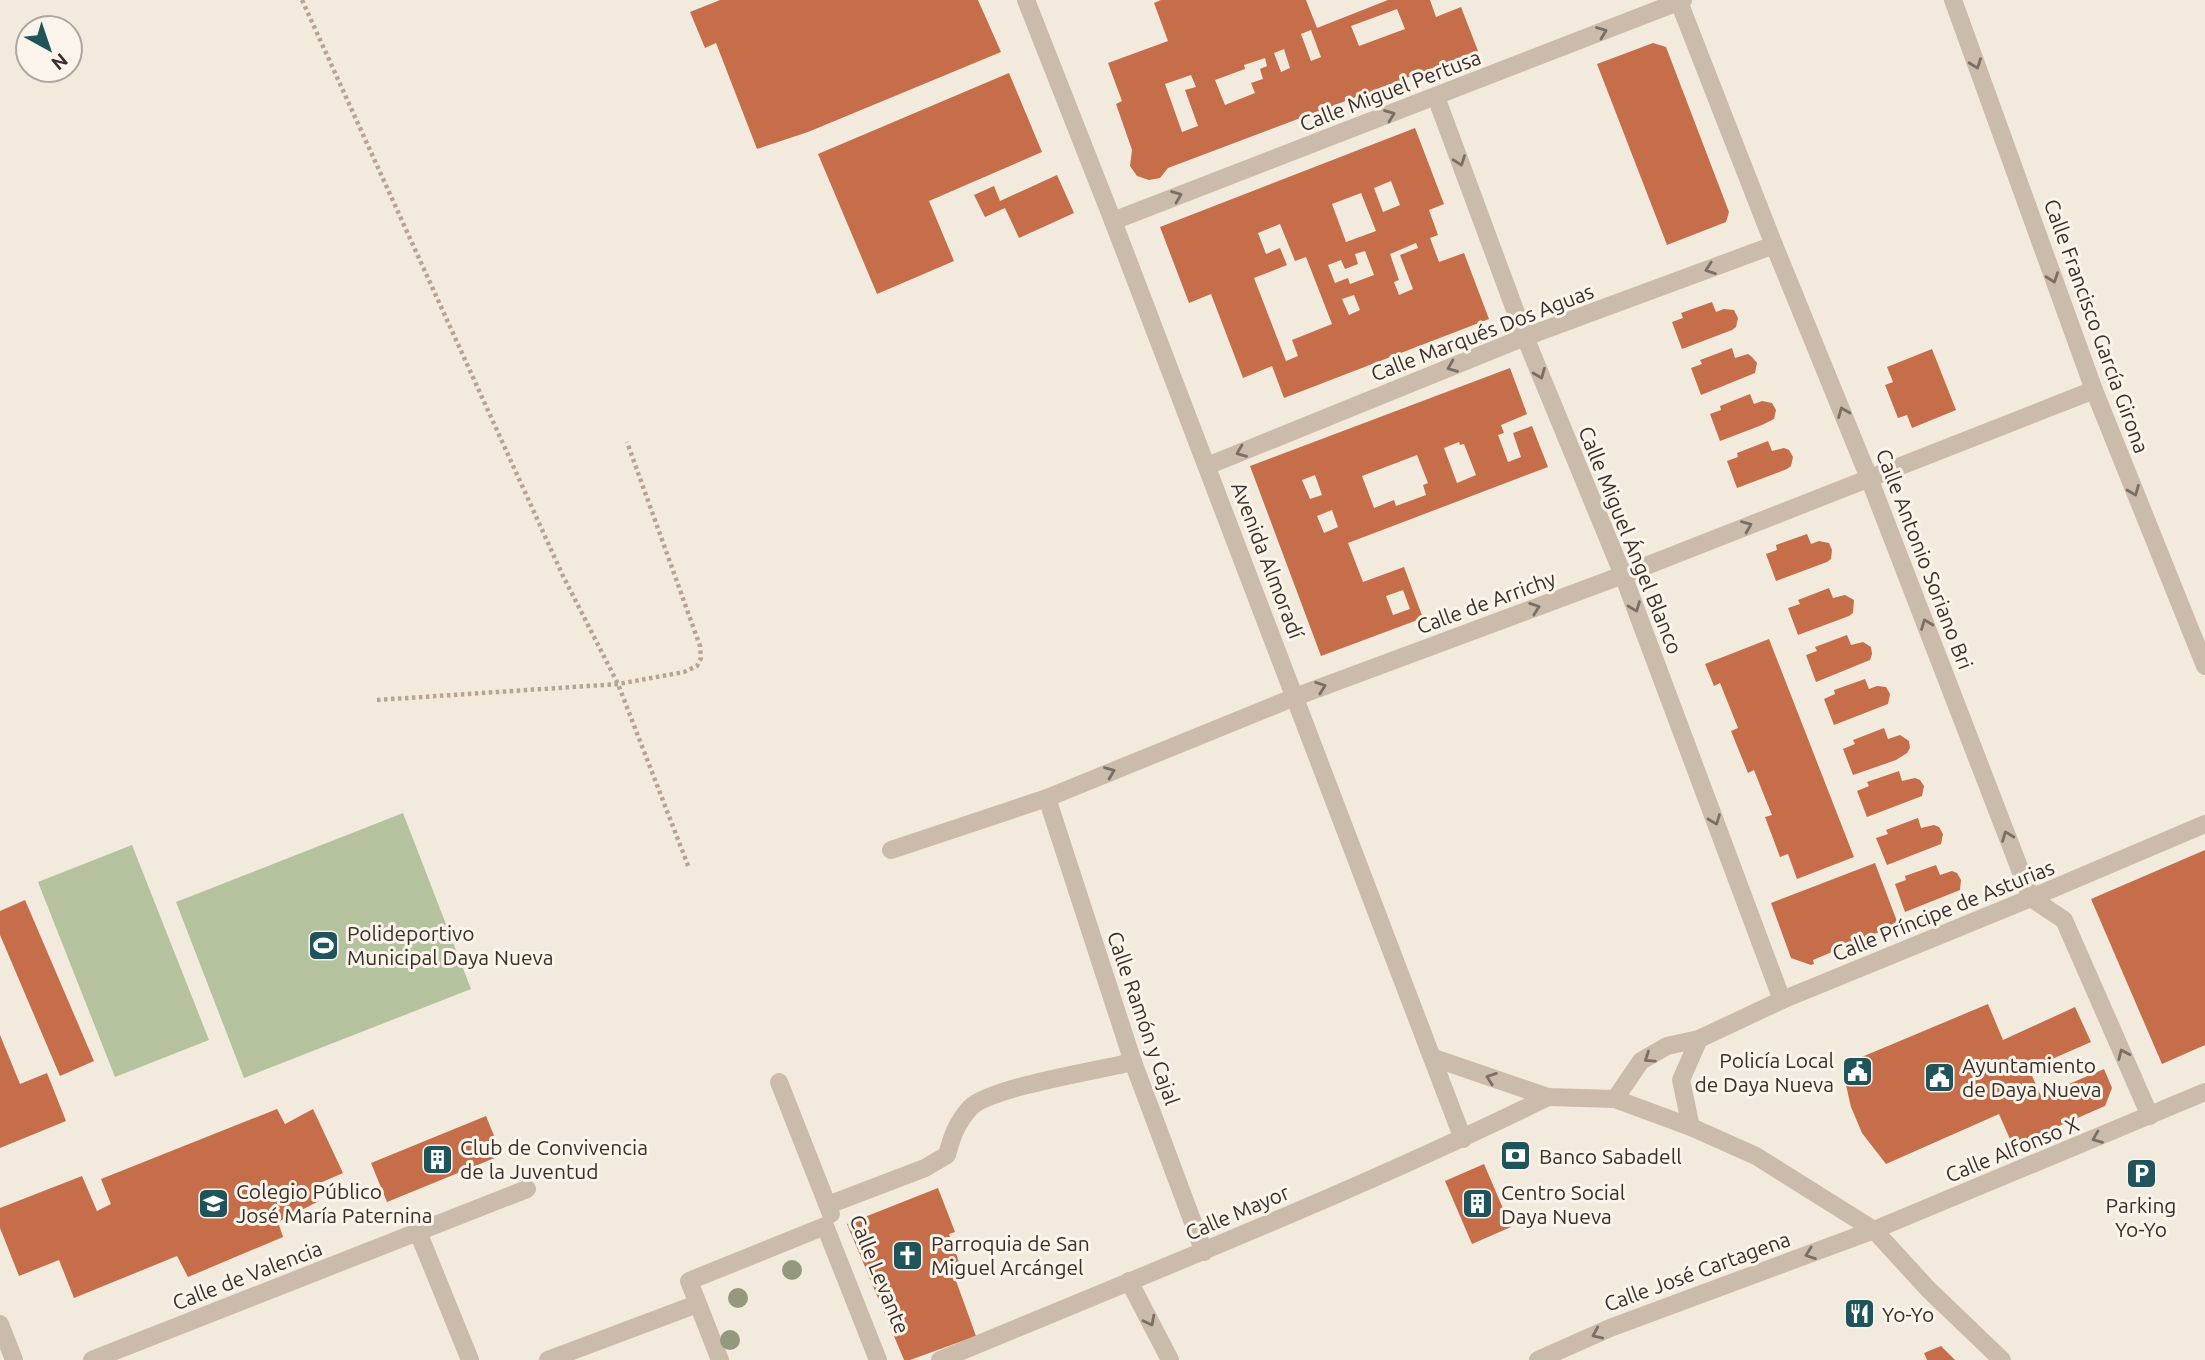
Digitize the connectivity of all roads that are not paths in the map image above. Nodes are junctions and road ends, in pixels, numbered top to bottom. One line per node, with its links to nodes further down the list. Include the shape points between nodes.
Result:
1 (1026, 0): 5 (street, Avenida Almoradí)
2 (1953, 0): 8 (street, Calle Francisco García Girona, one-way to 8)
3 (1681, 1): 4 (street, Calle Miguel Pertusa, one-way to 3); 6 (street, Calle Antonio Soriano Bri)
4 (1436, 97): 5 (street, Calle Miguel Pertusa, one-way to 4); 7 (street, Calle Miguel Ángel Blanco, one-way to 7)
5 (1114, 220): 9 (street, Avenida Almoradí)
6 (1774, 245): 7 (street, Calle Marqués Dos Aguas, one-way to 7); 10 (street, Calle Antonio Soriano Bri, one-way to 6)
7 (1525, 337): 9 (street, Calle Marqués Dos Aguas, one-way to 9); 11 (street, Calle Miguel Ángel Blanco, one-way to 11)
8 (2094, 390): 10 (street, Calle de Arrichy); 12 (street, Calle Francisco García Girona, one-way to 12)
9 (1207, 466): 13 (street, Avenida Almoradí)
10 (1870, 478): 11 (street, Calle de Arrichy, one-way to 10); 17 (street, Calle Antonio Soriano Bri, one-way to 10)
11 (1623, 575): 13 (street, Calle de Arrichy, one-way to 11); 18 (street, Calle Miguel Ángel Blanco, one-way to 18)
12 (2205, 666)
13 (1295, 697): 14 (street, Calle de Arrichy, one-way to 13); 20 (street, Avenida Almoradí)
14 (1047, 797): 16 (street, Calle de Arrichy); 21 (street, Calle Ramón y Cajal)
15 (2205, 824): 17 (street, Calle Príncipe de Asturias)
16 (891, 850)
17 (2031, 898): 18 (street, Calle Príncipe de Asturias); 26 (street, one-way to 17, via 2064,920)
18 (1782, 1000): 19 (street, Calle Príncipe de Asturias)
19 (1699, 1039): 25 (street, Calle Príncipe de Asturias, one-way to 25, via 1667,1046 1641,1062); 27 (street, via 1681,1080)
20 (1434, 1058): 24 (street, one-way to 20); 28 (street, Avenida Almoradí)
21 (1133, 1062): 30 (street, Calle Levante, via 1004,1091 974,1105 956,1126 947,1155); 33 (street, Calle Ramón y Cajal)
22 (779, 1082): 30 (street, Calle Levante)
23 (2205, 1092): 26 (street, Calle Alfonso X)
24 (1548, 1097): 25 (street); 28 (street, Calle Mayor)
25 (1615, 1099): 27 (street)
26 (2150, 1116): 31 (street, Calle Alfonso X, one-way to 31)
27 (1691, 1127): 31 (street, via 1756,1156)
28 (1463, 1139): 33 (street, Calle Mayor)
29 (527, 1189): 32 (street, Calle de Valencia)
30 (828, 1205): 43 (street, Calle Levante)
31 (1874, 1230): 46 (street, Calle José Cartagena, one-way to 46, via 1610,1328); 47 (street)
32 (418, 1232): 38 (street, Calle de Valencia); 39 (street)
33 (1203, 1252): 34 (street, Calle Mayor)
34 (1129, 1281): 44 (street, Calle Mayor); 45 (street, one-way to 45)
35 (697, 1304): 40 (street); 41 (street); 42 (street, via 689,1281 825,1226)
36 (0, 1324): 37 (street)
37 (14, 1360)
38 (92, 1360)
39 (470, 1360)
40 (548, 1360)
41 (720, 1360)
42 (878, 1360)
43 (890, 1360)
44 (940, 1360)
45 (1170, 1360)
46 (1538, 1360)
47 (2002, 1360)

